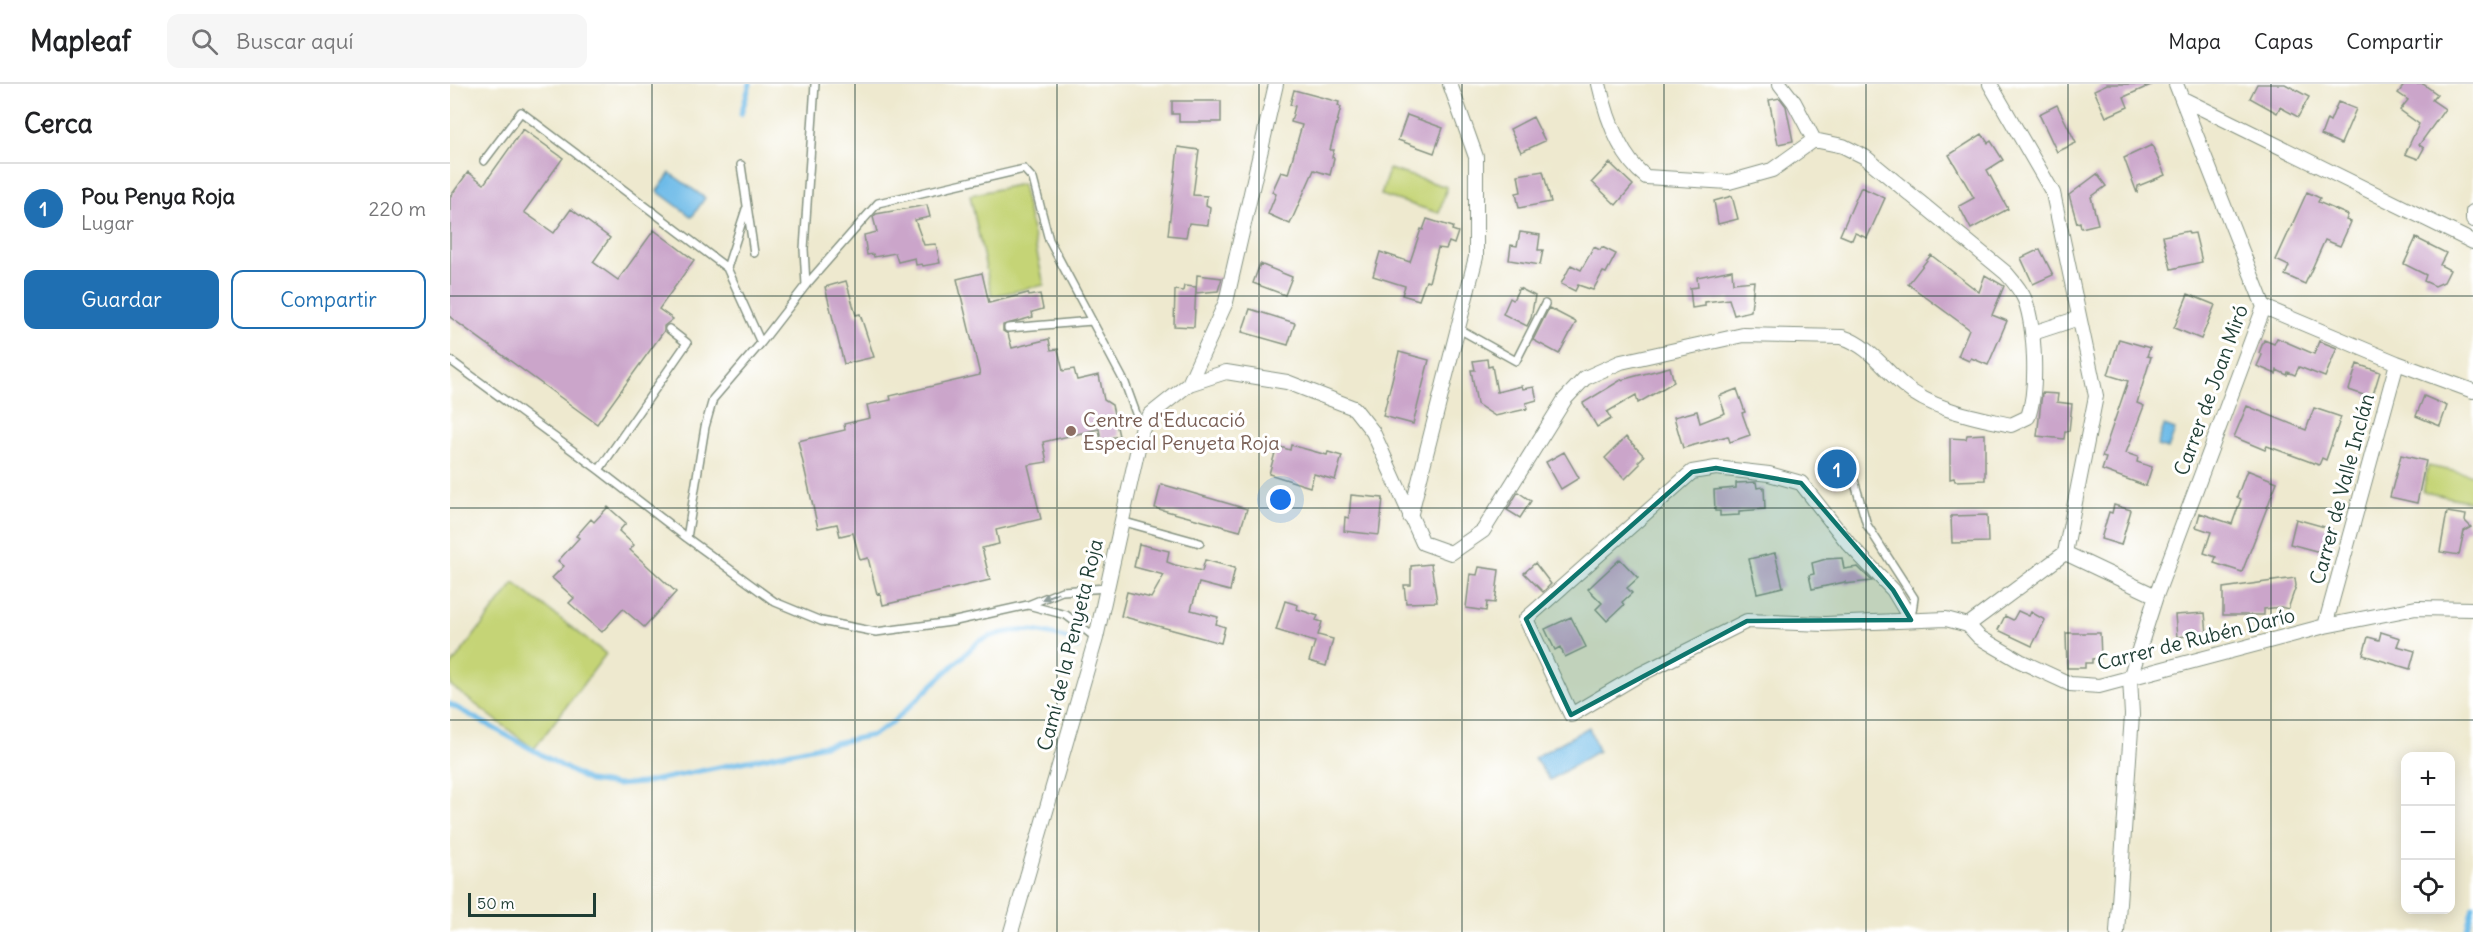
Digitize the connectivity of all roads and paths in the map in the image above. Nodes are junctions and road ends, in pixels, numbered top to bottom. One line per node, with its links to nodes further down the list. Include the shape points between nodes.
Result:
1 (816, 84): 18 (lane, via 804,249)
2 (1276, 84): 30 (street, via 1226,302)
3 (1450, 84): 24 (street, via 1476,157 1476,257)
4 (1599, 84): 9 (street, via 1619,141 1635,169 1646,177 1729,182 1772,170)
5 (1780, 84): 9 (street)
6 (1990, 84): 21 (street, via 2053,193)
7 (2176, 84): 8 (street, Carrer de Joan Miró)
8 (2183, 99): 15 (street); 20 (street, Carrer de Joan Miró)
9 (1814, 140): 26 (street, via 1843,146 1865,157 2006,273 2025,300)
10 (484, 161): 17 (lane, via 521,112)
11 (741, 165): 12 (lane)
12 (747, 206): 16 (lane); 17 (lane)
13 (2473, 212): 14 (street)
14 (2473, 220)
15 (2473, 242)
16 (754, 253)
17 (727, 268): 27 (lane)
18 (806, 285): 22 (lane, via 878,204 1024,170 1033,179 1049,240); 27 (lane)
19 (1545, 304): 24 (lane, via 1516,362)
20 (2264, 307): 29 (street); 41 (street, Carrer de Joan Miró)
21 (2079, 318): 26 (street); 39 (street, via 2096,396)
22 (1092, 321): 23 (lane); 32 (lane, via 1125,383)
23 (1008, 328)
24 (1457, 328): 35 (street)
25 (669, 329): 33 (lane, via 687,343)
26 (2032, 333): 35 (street, via 2033,402 2028,417 2012,425 1967,415 1922,398 1854,340 1842,337 1743,335 1621,362 1584,378 1565,399 1483,531 1451,553 1423,543)
27 (761, 343): 37 (lane, via 713,399)
28 (450, 360): 33 (lane)
29 (2397, 363): 31 (street); 46 (street, Carrer de Valle Inclán)
30 (1189, 384): 32 (street, Camí de la Penyeta Roja, via 1150,416); 35 (street, via 1226,372 1287,382 1354,408 1373,432)
31 (2473, 391)
32 (1142, 430): 36 (street, Camí de la Penyeta Roja)
33 (599, 470): 37 (lane)
34 (1854, 480): 44 (lane, via 1867,525 1914,598)
35 (1410, 517)
36 (1121, 520): 38 (lane); 40 (street, Camí de la Penyeta Roja)
37 (687, 538): 42 (lane, via 775,602 832,624 876,632 951,622)
38 (1200, 543)
39 (2065, 553): 41 (street); 45 (street)
40 (1107, 588): 42 (lane, one-way to 42, via 1062,591); 47 (street, Camí de la Penyeta Roja)
41 (2156, 596): 48 (street, Carrer de Joan Miró)
42 (1028, 605): 47 (lane, via 1066,615)
43 (2473, 609): 46 (street, Carrer de Rubén Darío, via 2416,608)
44 (1911, 620): 44 (street, Carrer de Rubén Darío, via 1893,590 1848,543 1801,483 1769,474 1716,468 1692,472 1526,620 1571,715 1637,676 1747,621 1825,624); 45 (street, Carrer de Rubén Darío, via 1946,619)
45 (1968, 625): 48 (street, Carrer de Rubén Darío, via 1979,637 2010,655 2070,684 2099,686)
46 (2325, 626): 48 (street, Carrer de Rubén Darío)
47 (1096, 638): 49 (street, Camí de la Penyeta Roja)
48 (2130, 678): 50 (street, via 2132,715)
49 (1011, 932)
50 (2117, 932)

